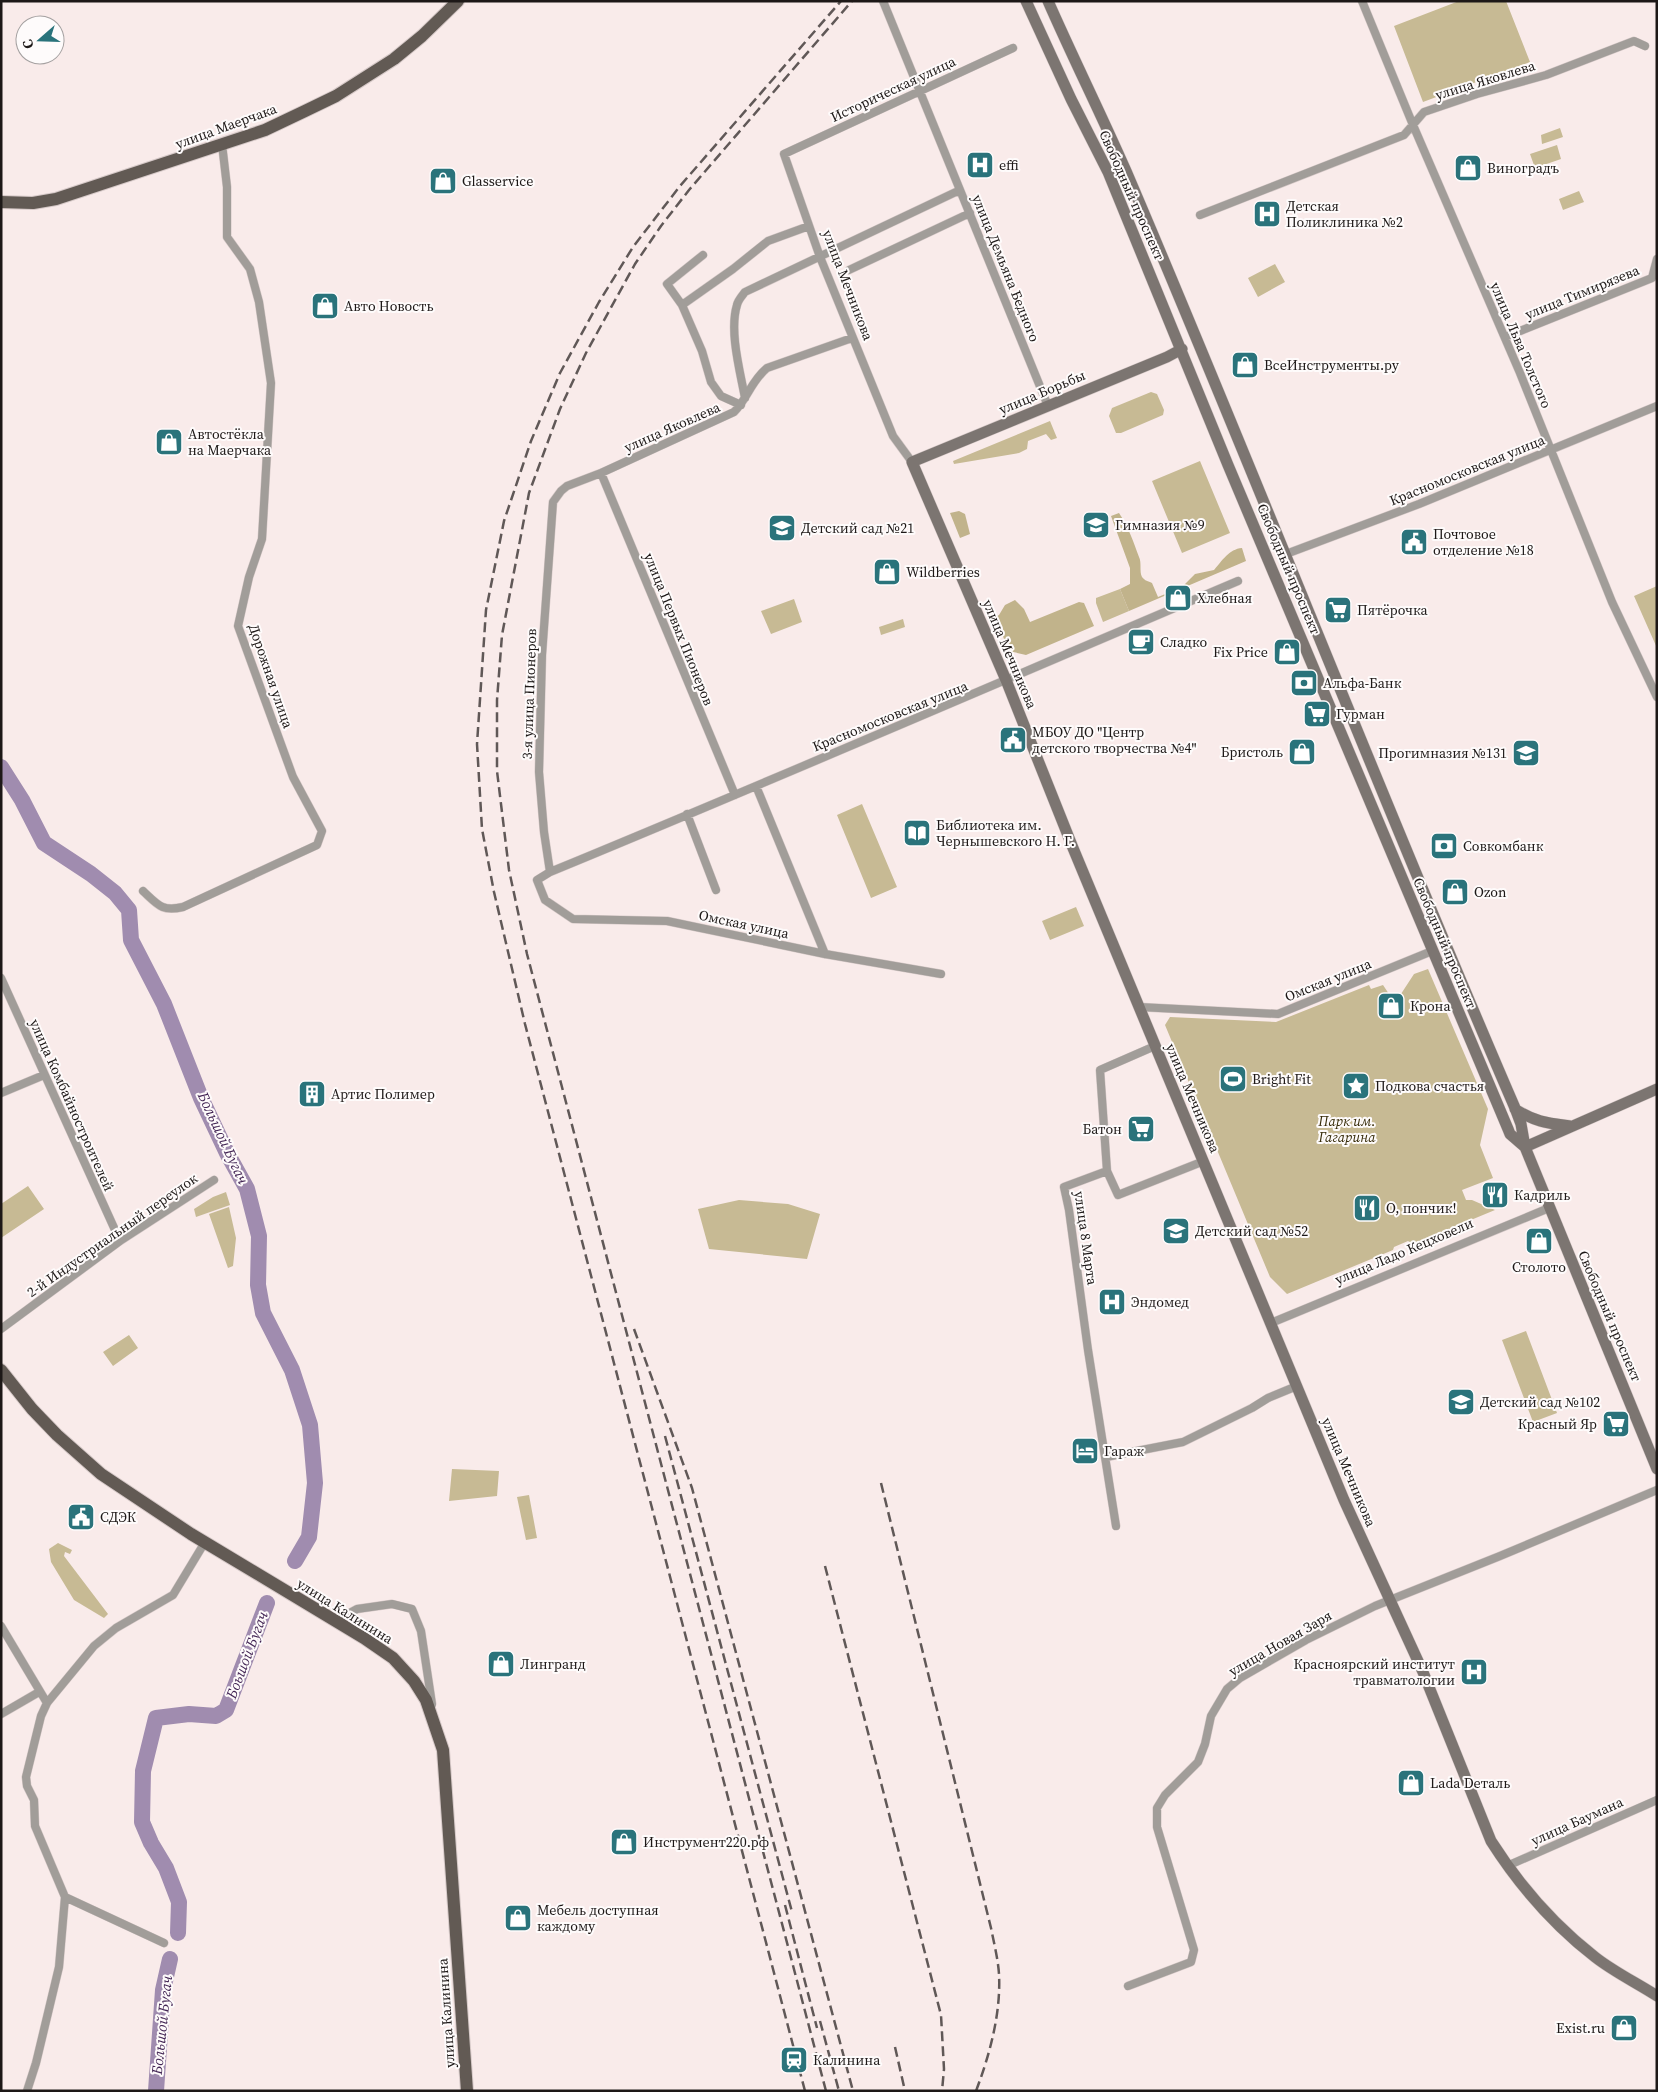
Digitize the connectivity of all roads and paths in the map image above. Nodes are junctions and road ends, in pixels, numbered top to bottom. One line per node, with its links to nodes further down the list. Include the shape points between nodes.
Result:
1 (458, 1): 10 (main road, улица Маерчака, via 422,36 368,77 273,126)
2 (883, 1): 8 (street, улица Демьяна Бедного)
3 (1026, 1): 24 (main road, Свободный проспект, via 1108,172)
4 (1048, 1): 32 (main road, Свободный проспект, via 1125,169)
5 (1362, 1): 9 (street, улица Льва Толстого)
6 (1645, 46): 9 (street, улица Яковлева, via 1634,41 1546,75 1424,112)
7 (1013, 48): 8 (street, Историческая улица)
8 (920, 91): 11 (street, Историческая улица); 12 (street, улица Демьяна Бедного)
9 (1413, 125): 15 (street, улица Яковлева, via 1404,135); 22 (street, улица Льва Толстого)
10 (222, 144): 13 (main road, улица Маерчака, via 56,199 33,203); 42 (street, Дорожная улица, via 227,187 227,237 250,269 259,302 271,383 262,540 249,576 238,626 293,777 322,832 317,845 183,907 170,910 161,907)
11 (784, 154): 16 (street, улица Мечникова)
12 (960, 190): 14 (street, улица Демьяна Бедного); 18 (street)
13 (1, 202)
14 (970, 213): 20 (street); 26 (street, улица Демьяна Бедного)
15 (1200, 215)
16 (808, 226): 18 (street, улица Мечникова); 21 (street, via 768,241)
17 (703, 254): 21 (street, via 666,284)
18 (820, 257): 23 (street, улица Мечникова); 25 (street, via 745,292 737,303 736,347)
19 (1657, 259): 22 (street, улица Тимирязева, via 1652,278)
20 (849, 270)
21 (682, 305): 25 (street, via 702,351 711,382 721,396)
22 (1504, 337): 28 (street, улица Льва Толстого)
23 (852, 338): 25 (street, улица Яковлева, via 767,368 756,377); 29 (street, улица Мечникова, via 893,436)
24 (1182, 349): 26 (main road, улица Борьбы); 33 (main road, Свободный проспект)
25 (743, 401): 30 (street, улица Яковлева, via 728,416)
26 (1048, 406): 29 (main road, улица Борьбы)
27 (1657, 406): 28 (street, Красномосковская улица)
28 (1551, 450): 32 (street, Красномосковская улица); 36 (street, улица Льва Толстого, via 1612,602)
29 (912, 462): 35 (main road, улица Мечникова)
30 (601, 473): 31 (street, улица Яковлева); 38 (street, улица Первых Пионеров)
31 (568, 486): 40 (street, 3-я улица Пионеров, via 553,502 542,654 539,772)
32 (1286, 554): 33 (main road); 43 (main road, Свободный проспект)
33 (1269, 559): 44 (main road, Свободный проспект)
34 (1238, 581): 35 (street, Красномосковская улица)
35 (1006, 680): 37 (street, Красномосковская улица); 48 (main road, улица Мечникова)
36 (1657, 697)
37 (756, 786): 38 (street, Красномосковская улица); 45 (street)
38 (735, 795): 39 (street, Красномосковская улица)
39 (686, 814): 40 (street, Красномосковская улица); 41 (street)
40 (550, 872): 45 (street, Омская улица, via 537,880 545,900 573,919 667,921)
41 (716, 890)
42 (143, 891)
43 (1445, 946): 44 (main road); 53 (main road, Свободный проспект)
44 (1432, 951): 48 (street, Омская улица, via 1278,1014); 55 (main road, Свободный проспект, via 1510,1134)
45 (825, 954): 46 (street, Омская улица)
46 (941, 974)
47 (1, 978): 50 (street, улица Комбайностроителей)
48 (1139, 1007): 49 (main road, улица Мечникова)
49 (1155, 1046): 56 (main road, улица Мечникова); 57 (street, via 1100,1070)
50 (44, 1075): 52 (street); 60 (street, улица Комбайностроителей)
51 (1657, 1089): 54 (main road)
52 (1, 1093)
53 (1515, 1108): 54 (main road, via 1544,1123); 55 (main road, Свободный проспект)
54 (1572, 1126): 55 (main road)
55 (1525, 1147): 59 (main road, Свободный проспект)
56 (1204, 1161): 57 (street, via 1118,1195); 61 (main road, улица Мечникова)
57 (1107, 1171): 65 (street, улица 8 Марта, via 1064,1187)
58 (214, 1180): 60 (street, 2-й Индустриальный переулок)
59 (1550, 1208): 61 (street, улица Ладо Кецховели); 66 (main road, Свободный проспект)
60 (120, 1241): 62 (street, 2-й Индустриальный переулок)
61 (1271, 1323): 64 (main road, улица Мечникова)
62 (1, 1328)
63 (1, 1370): 69 (main road, улица Калинина, via 32,1409 84,1460)
64 (1298, 1386): 65 (street, via 1183,1442); 70 (main road, улица Мечникова)
65 (1106, 1456): 68 (street, улица 8 Марта)
66 (1657, 1469)
67 (1657, 1490): 70 (street, улица Новая Заря)
68 (1116, 1526)
69 (205, 1542): 71 (main road, улица Калинина); 74 (street, via 173,1595 116,1628 94,1646)
70 (1390, 1601): 78 (main road, улица Мечникова, via 1491,1841); 81 (street, улица Новая Заря, via 1306,1640 1227,1689 1211,1716 1198,1762 1165,1795 1157,1808 1157,1827 1194,1950 1191,1962)
71 (335, 1621): 76 (main road, улица Калинина, via 393,1658 414,1681); 76 (street, via 357,1609 392,1604 412,1609 420,1631)
72 (1, 1626): 73 (street)
73 (39, 1692): 74 (street); 75 (street)
74 (47, 1703): 79 (street, via 26,1776 34,1800 35,1826)
75 (1, 1714)
76 (434, 1719): 84 (main road, улица Калинина, via 443,1750)
77 (1657, 1800): 78 (street, улица Баумана)
78 (1507, 1866): 82 (main road, улица Мечникова, via 1546,1913 1596,1958)
79 (65, 1897): 80 (street); 83 (street, via 58,1967)
80 (164, 1943)
81 (1128, 1986)
82 (1657, 1996)
83 (27, 2091)
84 (467, 2091)

